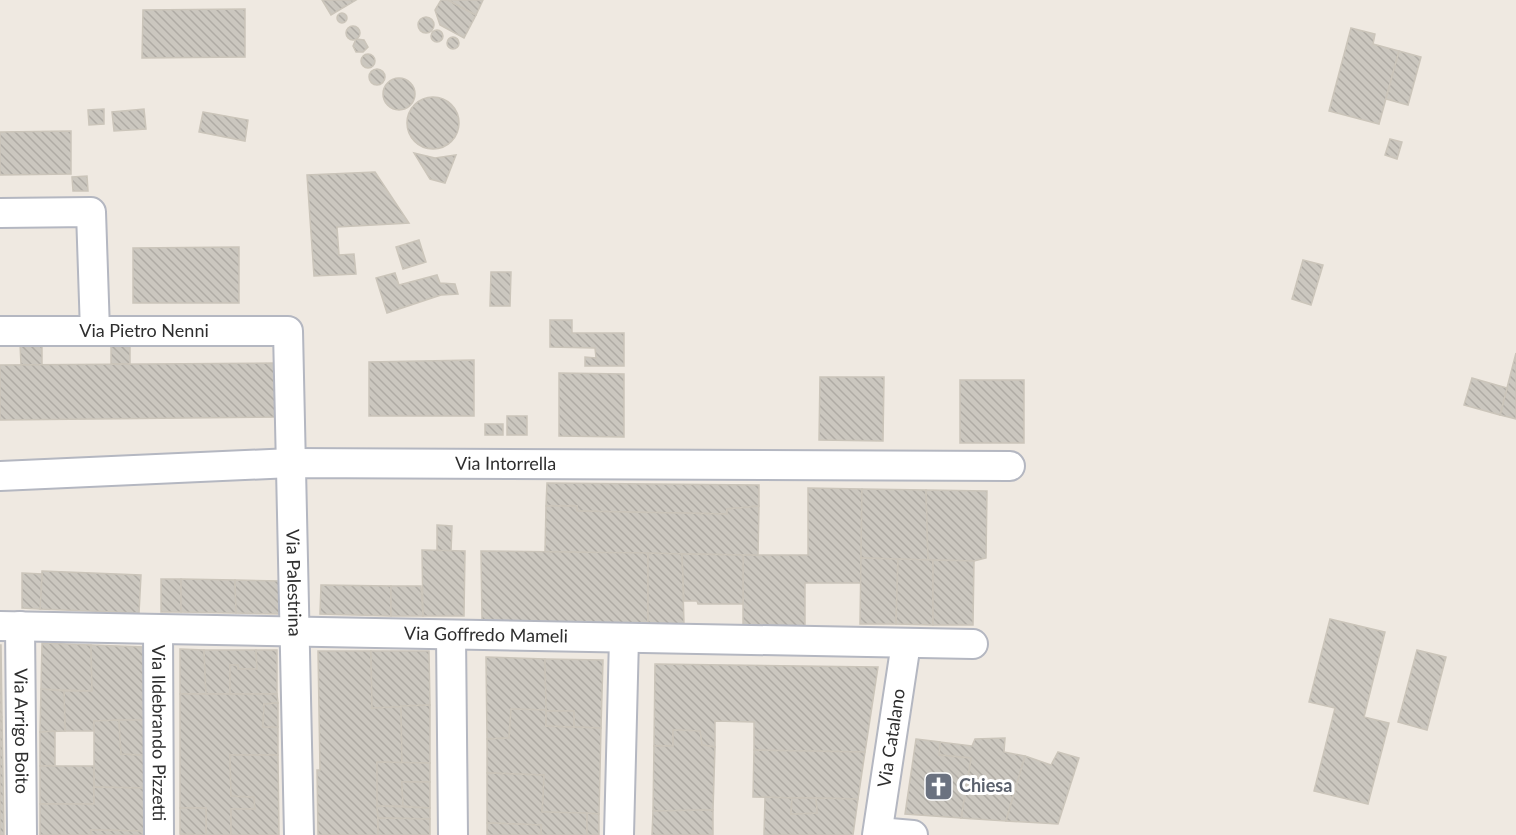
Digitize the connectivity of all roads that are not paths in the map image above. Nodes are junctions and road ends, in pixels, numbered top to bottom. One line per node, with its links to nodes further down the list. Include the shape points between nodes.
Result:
1 (0, 213): 3 (street, via 91,212)
2 (0, 331): 3 (street, Via Pietro Nenni)
3 (95, 331): 4 (street, Via Pietro Nenni)
4 (288, 331): 5 (street, Via Palestrina)
5 (291, 463): 6 (street, Via Intorrella); 7 (street, Via Intorrella); 10 (street, Via Palestrina)
6 (1010, 466)
7 (0, 476)
8 (10, 626): 9 (street, Via Goffredo Mameli); 16 (street, Via Arrigo Boito)
9 (158, 629): 10 (street, Via Goffredo Mameli); 17 (street, Via Ildebrando Pizzetti)
10 (295, 632): 11 (street, Via Goffredo Mameli); 18 (street, Via Palestrina)
11 (451, 635): 12 (street, Via Goffredo Mameli); 19 (street)
12 (624, 638): 13 (street, Via Goffredo Mameli); 20 (street)
13 (906, 643): 14 (street, Via Goffredo Mameli); 15 (street, Via Catalano)
14 (973, 644)
15 (877, 834): 21 (street)
16 (22, 835)
17 (159, 835)
18 (299, 835)
19 (453, 835)
20 (619, 835)
21 (913, 835)

